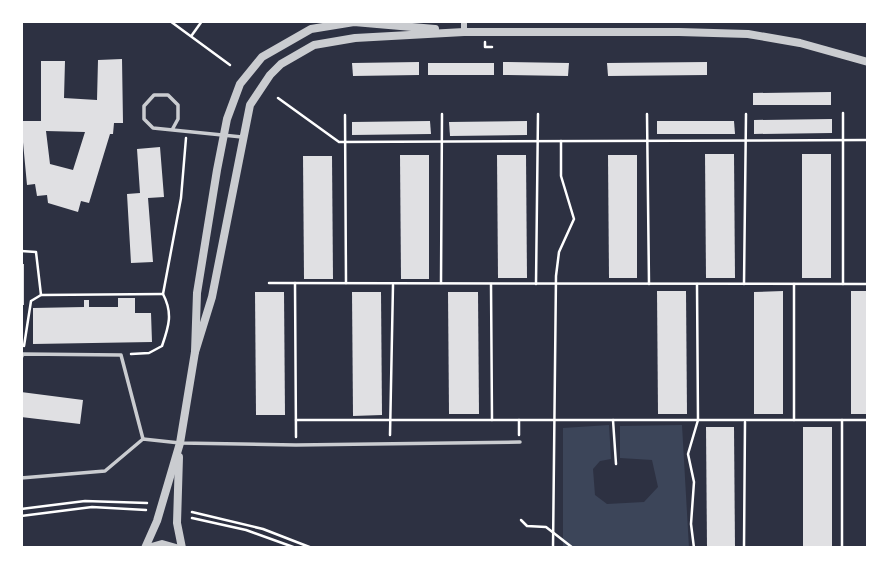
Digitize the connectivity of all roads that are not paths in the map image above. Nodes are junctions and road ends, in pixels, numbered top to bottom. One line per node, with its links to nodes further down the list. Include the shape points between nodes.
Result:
1 (464, 21): 2 (street)
2 (464, 32): 3 (street, via 748,34); 5 (street, via 354,22 311,29 277,45 251,70 232,102); 6 (street, via 314,45 270,75 250,105)
3 (868, 62)
4 (172, 130): 4 (lane, via 153,128 144,119 144,106 154,95 168,95 178,105); 5 (lane)
5 (223, 135): 6 (lane); 7 (street, via 197,293)
6 (242, 137): 7 (street, via 212,297)
7 (195, 352): 11 (street)
8 (22, 356): 9 (lane, via 121,355)
9 (144, 439): 11 (lane); 12 (lane, via 105,471)
10 (520, 442): 11 (lane)
11 (180, 443): 13 (street); 15 (street, via 177,523)
12 (21, 478)
13 (146, 548): 14 (street, via 162,544)
14 (176, 548)
15 (182, 548)

